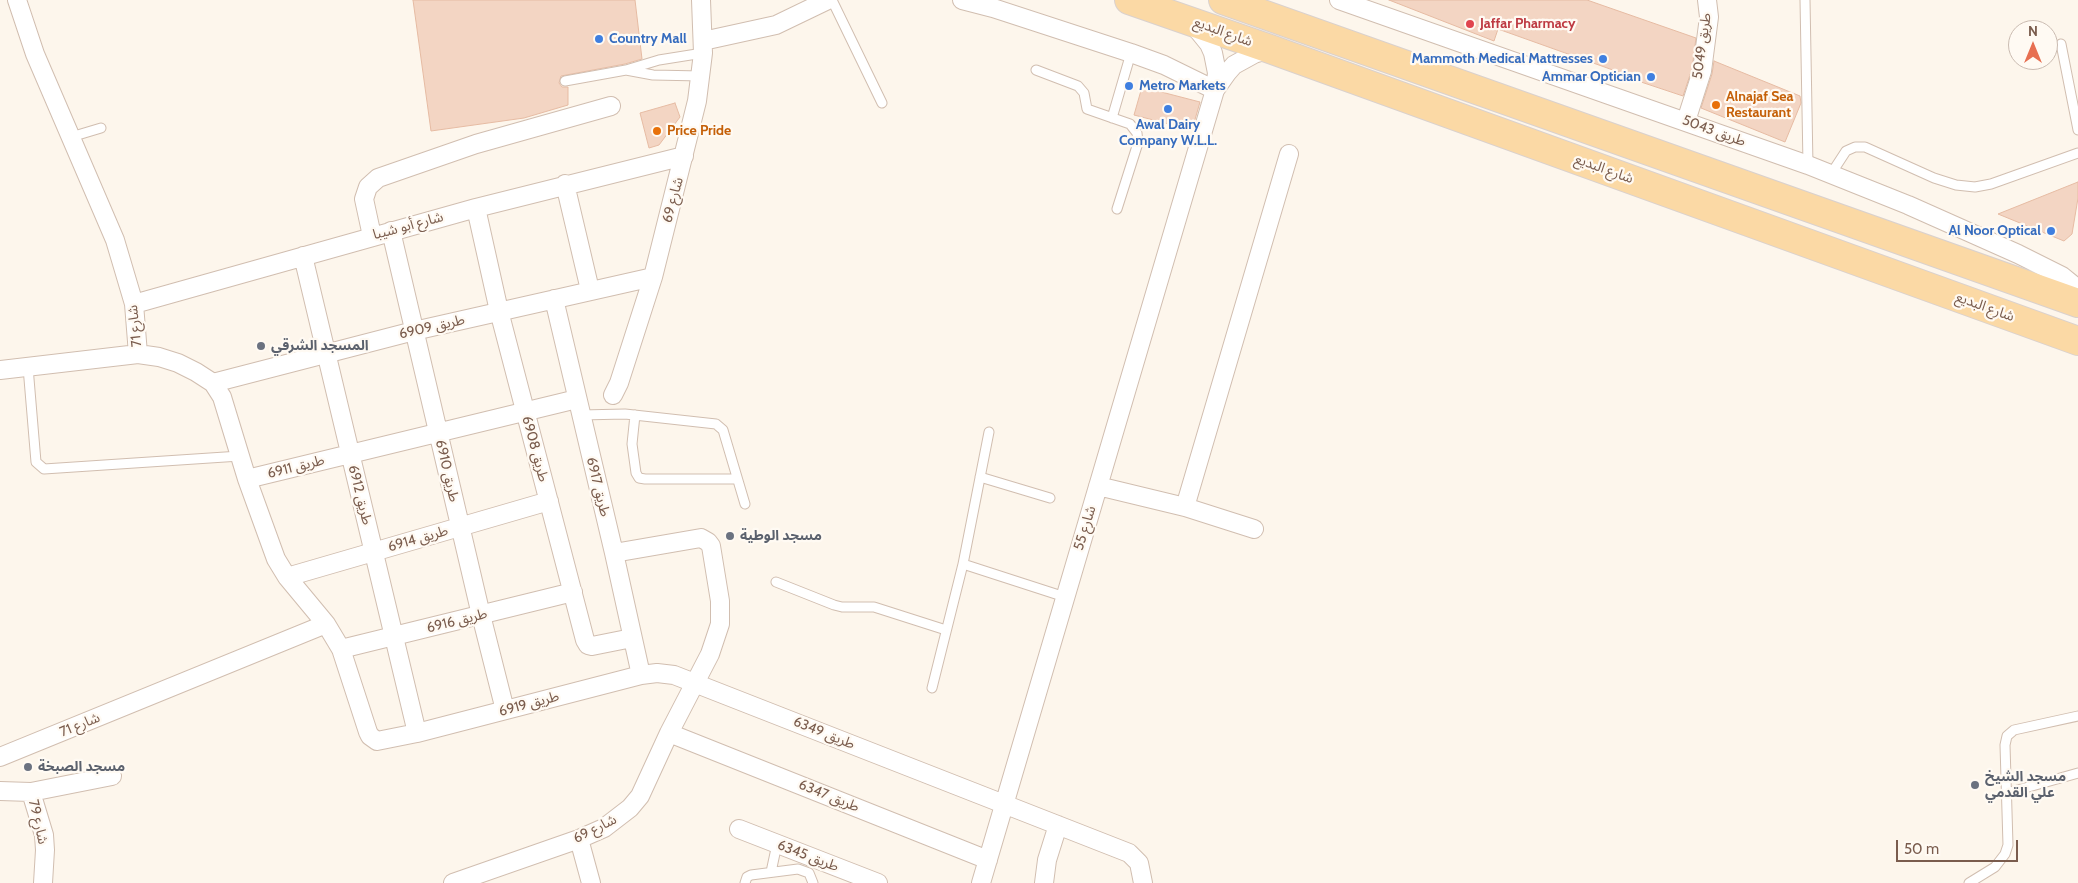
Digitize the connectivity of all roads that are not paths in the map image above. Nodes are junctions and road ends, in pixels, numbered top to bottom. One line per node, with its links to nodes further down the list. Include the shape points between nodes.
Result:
1 (17, 0): 27 (street, شارع 71, via 35,54)
2 (701, 0): 13 (street, شارع 69)
3 (828, 0): 13 (street, via 776,25)
4 (832, 0): 21 (lane)
5 (962, 0): 15 (street)
6 (1129, 0): 11 (main road, شارع البديع)
7 (1224, 0): 43 (main road)
8 (1339, 0): 24 (street, طريق 5043)
9 (1707, 0): 24 (street, طريق 5049, via 1702,71)
10 (1805, 0): 31 (lane)
11 (1191, 20): 14 (main road, شارع البديع); 20 (street, شارع 55, via 1213,54 1217,73)
12 (2061, 44): 26 (lane)
13 (703, 47): 16 (lane); 18 (street, شارع 69)
14 (1270, 49): 20 (street, شارع 55, via 1234,65); 47 (main road, شارع البديع)
15 (1131, 53): 20 (street); 23 (lane)
16 (626, 70): 18 (lane, via 653,75); 19 (lane)
17 (1036, 70): 23 (lane, via 1078,86 1084,93 1087,108)
18 (701, 76): 30 (street, شارع 69)
19 (565, 81)
20 (1215, 90): 64 (street, شارع 55)
21 (882, 103)
22 (611, 106): 37 (street, via 476,144 378,178 368,186 364,199)
23 (1112, 118): 35 (lane, via 1130,124 1138,138)
24 (1686, 121): 31 (street, طريق 5043)
25 (101, 128): 27 (lane)
26 (2078, 130)
27 (71, 137): 44 (street, شارع 71, via 115,240)
28 (2078, 153): 32 (lane, via 1991,184 1976,186 1956,185 1934,178 1866,147 1855,147 1846,151)
29 (1289, 154): 68 (street)
30 (684, 156): 33 (street, شارع أبو شيبا); 39 (street, شارع 69)
31 (1808, 165): 32 (street, طريق 5043)
32 (1830, 174): 40 (street, طريق 5043, via 2018,254 2062,276)
33 (565, 184): 34 (street, شارع أبو شيبا); 41 (street)
34 (476, 208): 36 (street, شارع أبو شيبا); 45 (street, طريق 6908)
35 (1117, 209)
36 (391, 231): 37 (street, شارع أبو شيبا); 46 (street, طريق 6910)
37 (372, 236): 38 (street, شارع أبو شيبا)
38 (303, 256): 44 (street, شارع أبو شيبا); 49 (street, طريق 6912)
39 (653, 277): 41 (street, طريق 6909); 53 (street, شارع 69)
40 (2078, 289)
41 (590, 290): 42 (street, طريق 6909)
42 (554, 299): 45 (street, طريق 6909); 54 (street, طريق 6917)
43 (2078, 303)
44 (134, 304): 48 (street, شارع 71)
45 (499, 312): 46 (street, طريق 6909); 55 (street, طريق 6908)
46 (414, 331): 49 (street, طريق 6909); 58 (street, طريق 6910)
47 (2078, 341)
48 (138, 354): 50 (street); 52 (street, شارع 71, via 178,363)
49 (325, 354): 52 (street, طريق 6909); 59 (street, طريق 6912)
50 (28, 367): 51 (street); 60 (lane, via 36,462 44,469)
51 (0, 370)
52 (213, 383): 60 (street, via 222,397)
53 (613, 395)
54 (579, 407): 55 (street, طريق 6911); 56 (lane); 72 (street, طريق 6917)
55 (525, 412): 58 (street, طريق 6911); 66 (street, طريق 6908)
56 (635, 415): 63 (lane, via 716,424 723,430); 63 (lane, via 632,444 636,473 640,478)
57 (989, 432): 61 (lane)
58 (438, 433): 59 (street, طريق 6911); 69 (street, طريق 6910)
59 (349, 454): 62 (street, طريق 6911); 71 (street, طريق 6912)
60 (240, 456): 62 (street)
61 (980, 477): 65 (lane); 73 (lane)
62 (248, 479): 74 (street, via 276,560)
63 (737, 479): 67 (lane)
64 (1098, 486): 68 (street); 77 (street, شارع 55)
65 (1050, 498)
66 (549, 501): 69 (street, طريق 6914); 76 (street, طريق 6908)
67 (745, 504)
68 (1185, 507): 70 (street)
69 (460, 527): 71 (street, طريق 6914); 78 (street, طريق 6910)
70 (1254, 529)
71 (374, 552): 74 (street, طريق 6914); 81 (street, طريق 6912)
72 (614, 553): 82 (street, طريق 6917); 85 (street, شارع 69, via 701,538 708,542 720,601 720,624)
73 (963, 564): 77 (lane); 80 (lane)
74 (287, 577): 79 (street)
75 (776, 582): 80 (lane, via 834,605 874,607)
76 (572, 592): 78 (street, طريق 6916); 82 (street, طريق 6908, via 588,645)
77 (1065, 597): 97 (street, شارع 55)
78 (481, 615): 81 (street, طريق 6916); 87 (street, طريق 6910)
79 (326, 624): 83 (street); 91 (street, شارع 71)
80 (946, 630): 86 (lane)
81 (394, 636): 83 (street, طريق 6916); 90 (street, طريق 6912)
82 (632, 638): 84 (street, طريق 6917)
83 (342, 649): 90 (street, via 370,736 382,741)
84 (641, 675): 85 (street, طريق 6349, via 674,675); 87 (street, طريق 6919)
85 (696, 682): 89 (street, شارع 69); 97 (street, طريق 6349)
86 (932, 688)
87 (505, 710): 90 (street, طريق 6919)
88 (2078, 716): 96 (lane, via 2010,733 2005,745)
89 (670, 733): 100 (street, شارع 69, via 640,796 630,808 604,828); 102 (street, طريق 6347)
90 (417, 734)
91 (0, 757)
92 (2078, 773): 96 (lane)
93 (112, 776): 95 (street, شارع 79)
94 (0, 791): 95 (street, شارع 79)
95 (31, 792): 104 (street, شارع 79, via 44,835)
96 (2007, 794): 113 (lane, via 2006,854 1995,867)
97 (1004, 805): 98 (street); 102 (street, شارع 55)
98 (1058, 825): 111 (street); 112 (street, via 1129,853 1139,863)
99 (739, 829): 101 (street, طريق 6345)
100 (579, 839): 105 (street, شارع 69); 106 (street)
101 (777, 844): 103 (lane); 109 (street, طريق 6345)
102 (988, 860): 110 (street, شارع 55)
103 (771, 872): 107 (lane, via 751,875); 108 (lane, via 803,869 809,873)
104 (43, 883)
105 (452, 883)
106 (591, 883)
107 (745, 883)
108 (813, 883)
109 (878, 883)
110 (981, 883)
111 (1044, 883)
112 (1143, 883)
113 (1969, 883)

